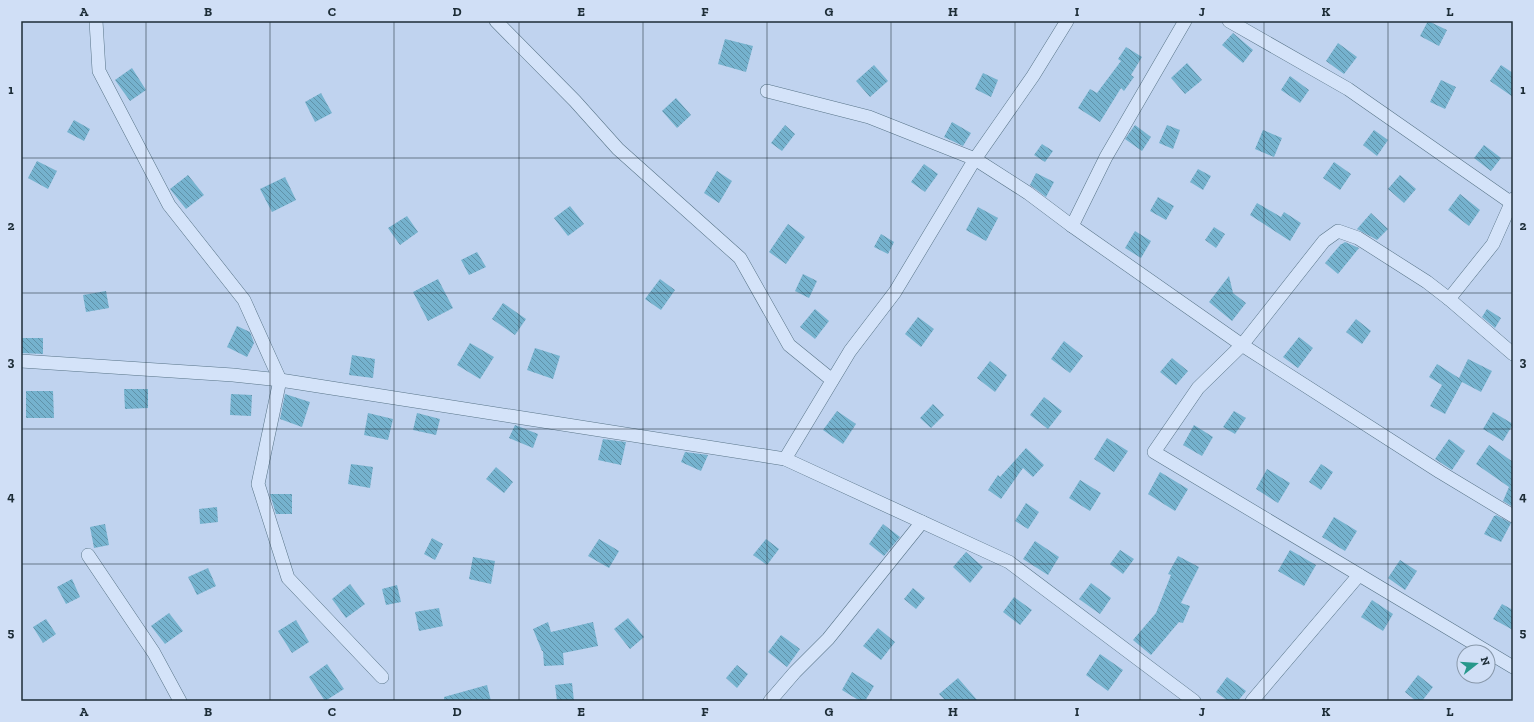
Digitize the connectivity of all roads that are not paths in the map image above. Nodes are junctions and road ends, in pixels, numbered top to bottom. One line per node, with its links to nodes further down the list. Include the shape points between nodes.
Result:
1 (96, 21): 14 (street, via 99,71 169,205 244,300)
2 (496, 21): 15 (street, via 618,149 740,258 789,345)
3 (1066, 21): 7 (street, via 1034,76)
4 (1184, 21): 9 (street, via 1106,157)
5 (1229, 21): 8 (street, via 1348,89)
6 (767, 91): 7 (street, via 869,117)
7 (975, 159): 9 (street, via 1028,193); 15 (street, via 895,292 850,351)
8 (1512, 202): 10 (street, via 1493,244)
9 (1072, 226): 11 (street)
10 (1449, 299): 11 (street, via 1358,238 1338,231 1324,241); 12 (street)
11 (1242, 345): 17 (street); 20 (street, via 1198,388 1154,452)
12 (1513, 354)
13 (21, 361): 14 (street)
14 (280, 380): 16 (street); 22 (street, via 258,484 288,578)
15 (832, 380): 16 (street)
16 (785, 458): 18 (street)
17 (1513, 516)
18 (922, 522): 24 (street, via 828,639); 25 (street, via 1009,562)
19 (88, 555): 23 (street, via 154,653)
20 (1359, 575): 21 (street); 26 (street)
21 (1513, 666)
22 (382, 677)
23 (180, 701)
24 (770, 701)
25 (1194, 701)
26 (1252, 701)

